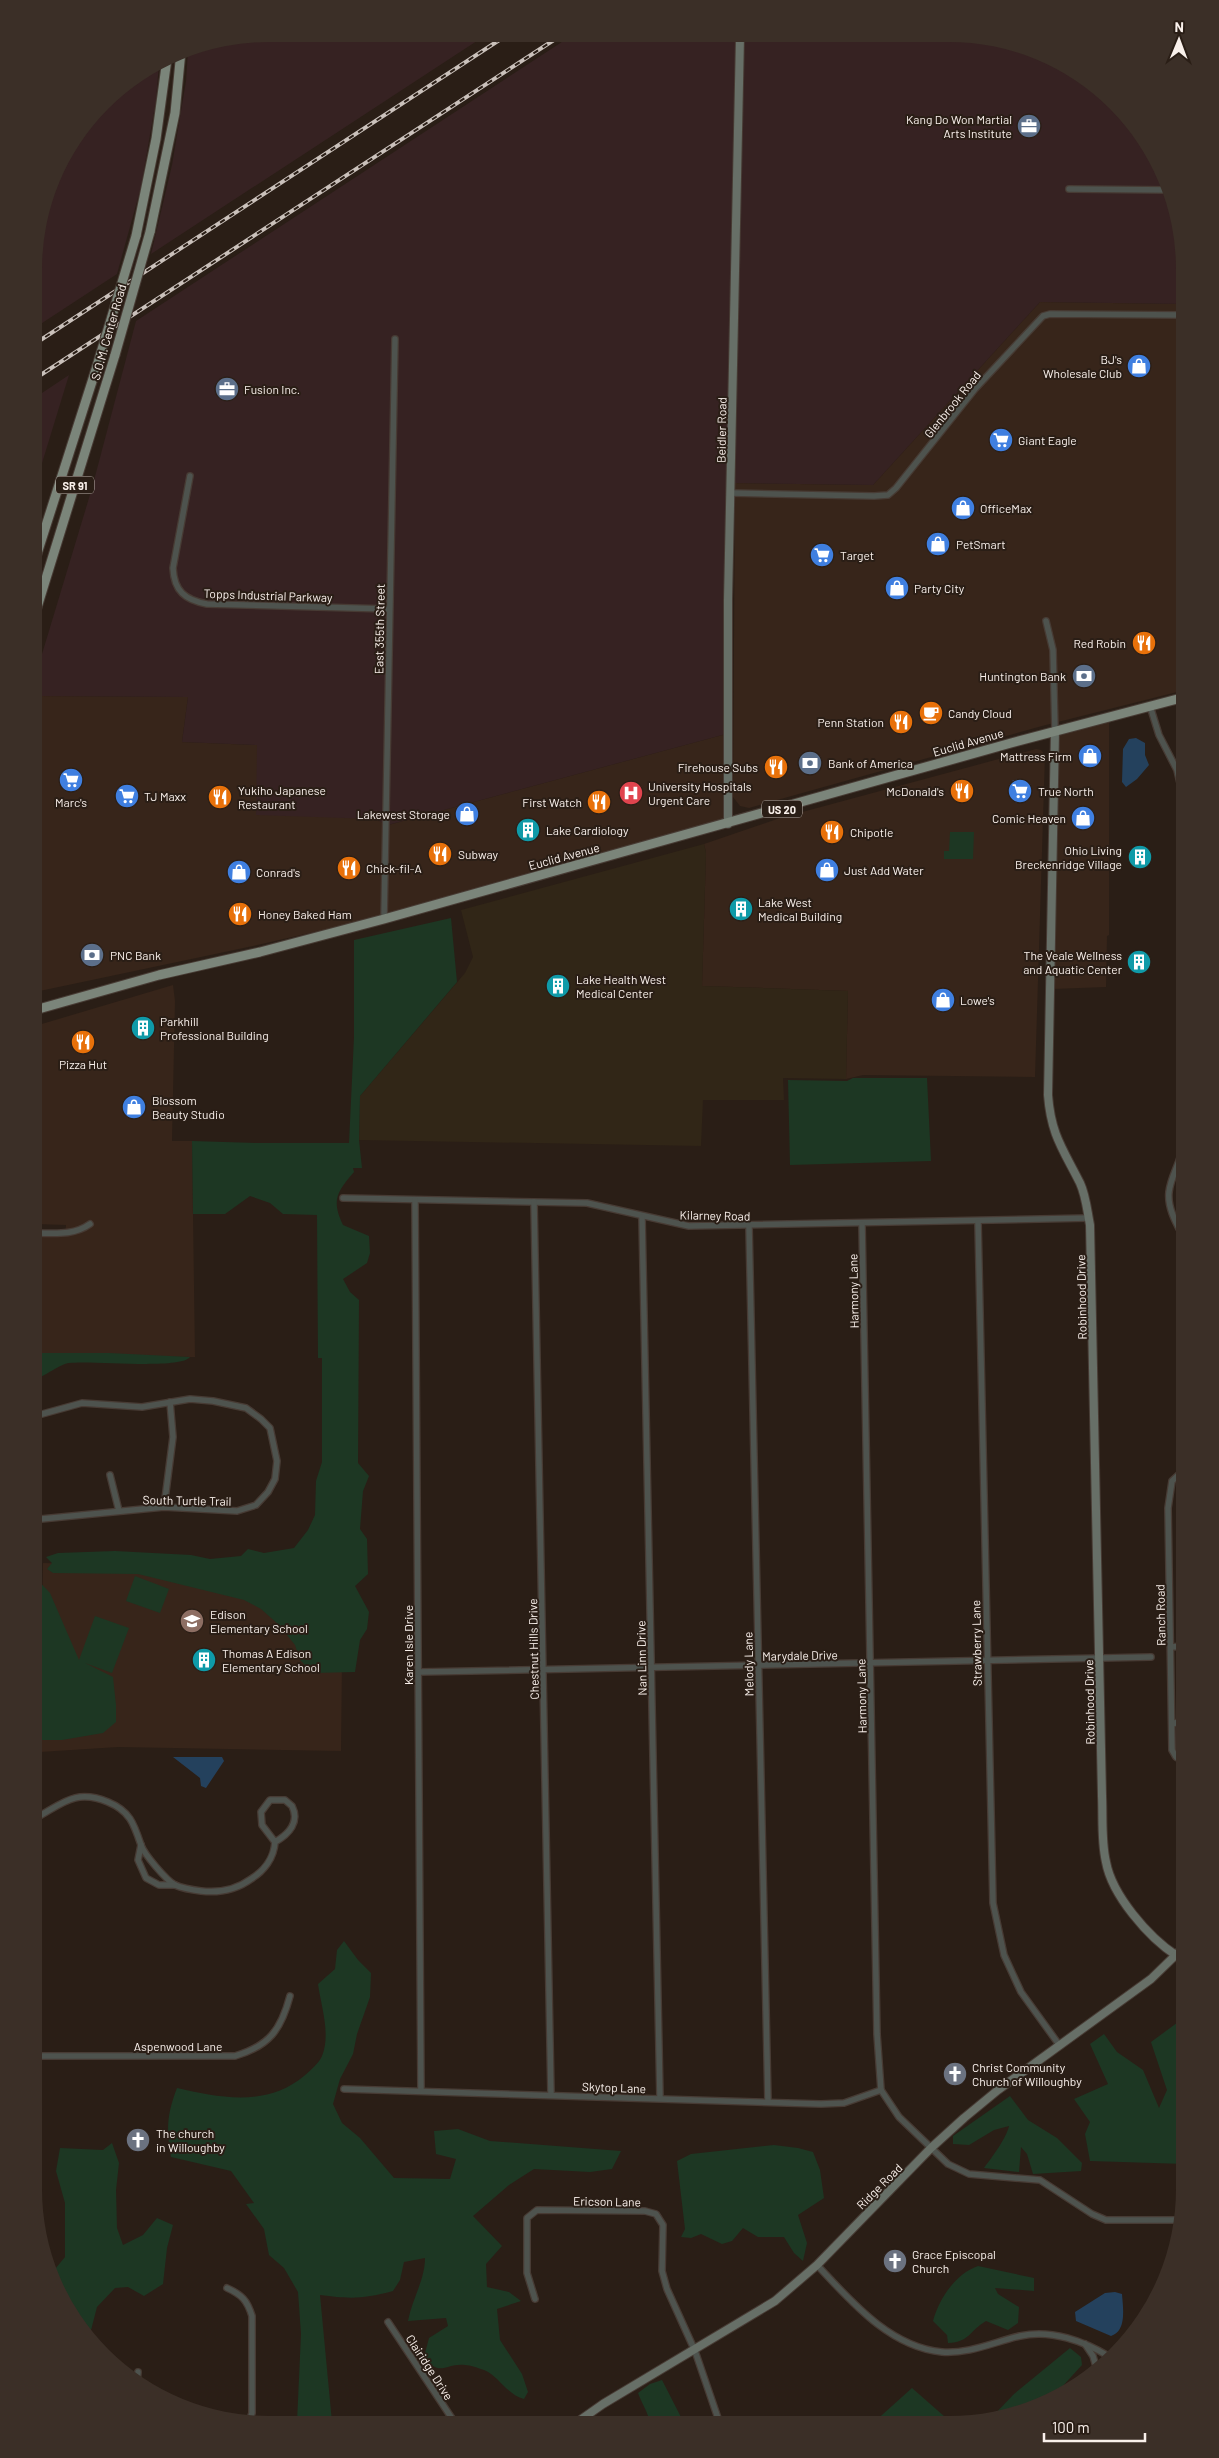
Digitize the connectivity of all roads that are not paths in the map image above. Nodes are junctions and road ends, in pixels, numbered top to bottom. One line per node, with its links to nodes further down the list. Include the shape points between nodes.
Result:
1 (740, 42): 9 (street, Beidler Road)
2 (180, 61): 11 (main road, S.O.M. Center Road / SR 91, bridge, via 175,113 150,232)
3 (166, 68): 10 (main road, S.O.M. Center Road / SR 91, bridge, via 156,139 136,236)
4 (1069, 189): 5 (street)
5 (1162, 190)
6 (1176, 315): 9 (street, Glenbrook Road, via 1043,316 974,389 888,495)
7 (395, 339): 12 (street, East 355th Street)
8 (190, 476): 12 (street, Topps Industrial Parkway, via 173,568 175,584 184,597 207,604)
9 (731, 493): 18 (street, Beidler Road)
10 (42, 538)
11 (42, 591)
12 (389, 609): 19 (street, East 355th Street)
13 (1046, 621): 16 (street, Robinhood Drive, via 1053,650)
14 (1176, 699): 15 (main road, Euclid Avenue / US 20)
15 (1150, 706): 16 (main road, Euclid Avenue / US 20); 17 (street, via 1159,735)
16 (1055, 731): 18 (main road, Euclid Avenue / US 20); 26 (street, Robinhood Drive, via 1050,1117 1058,1143 1080,1183)
17 (1176, 768)
18 (728, 824): 19 (main road, Euclid Avenue / US 20)
19 (384, 919): 20 (main road, Euclid Avenue / US 20, via 165,973)
20 (42, 1008)
21 (1176, 1175): 27 (street, via 1169,1192 1170,1207)
22 (343, 1198): 23 (street, Kilarney Road)
23 (415, 1200): 24 (street, Kilarney Road); 49 (street, Karen Isle Drive)
24 (534, 1202): 25 (street, Kilarney Road, via 604,1205); 48 (street, Chestnut Hills Drive)
25 (642, 1217): 31 (street, Kilarney Road, via 689,1226); 47 (street, Nan Linn Drive)
26 (1089, 1218): 28 (street, Kilarney Road); 43 (street, Robinhood Drive)
27 (1176, 1220)
28 (978, 1222): 30 (street, Kilarney Road); 44 (street, Strawberry Lane)
29 (90, 1224): 32 (street, via 70,1233)
30 (862, 1224): 31 (street, Kilarney Road); 45 (street, Harmony Lane)
31 (749, 1226): 46 (street, Melody Lane)
32 (42, 1233)
33 (170, 1402): 34 (street, via 142,1406 82,1403); 37 (street, via 173,1438); 37 (street, South Turtle Trail, via 190,1399 246,1408 270,1428 277,1460 275,1479 256,1505 237,1511)
34 (42, 1414)
35 (110, 1475): 38 (street)
36 (1176, 1477): 40 (street, Ranch Road, via 1172,1481 1168,1508)
37 (164, 1506): 38 (street, South Turtle Trail)
38 (120, 1511): 39 (street, South Turtle Trail)
39 (42, 1519)
40 (1171, 1647): 41 (street); 51 (street, Ranch Road)
41 (1176, 1647)
42 (1151, 1657): 43 (street, Marydale Drive)
43 (1099, 1659): 44 (street, Marydale Drive); 57 (street, Robinhood Drive, via 1106,1862 1122,1900 1138,1920)
44 (986, 1660): 45 (street, Marydale Drive); 60 (street, Strawberry Lane, via 993,1903 1004,1955 1014,1977)
45 (870, 1663): 46 (street, Marydale Drive); 63 (street, Harmony Lane, via 877,2034)
46 (758, 1666): 47 (street, Marydale Drive); 67 (street, Melody Lane)
47 (651, 1668): 48 (street, Marydale Drive); 66 (street, Nan Linn Drive)
48 (543, 1671): 49 (street, Marydale Drive); 65 (street, Chestnut Hills Drive)
49 (418, 1672): 64 (street, Karen Isle Drive)
50 (1176, 1723): 51 (street)
51 (1172, 1724): 52 (street, Ranch Road, via 1173,1754)
52 (1176, 1756)
53 (42, 1814): 55 (street, via 59,1802 81,1797 97,1799 124,1812 138,1830)
54 (275, 1842): 54 (street, via 291,1829 295,1818 292,1806 280,1799 266,1803 260,1817); 56 (street, via 274,1853 266,1866 238,1887 212,1892)
55 (141, 1845): 56 (street, via 157,1868); 56 (street, via 138,1860 146,1878 159,1885)
56 (175, 1885)
57 (1176, 1955)
58 (1176, 1957): 60 (street, Ridge Road)
59 (290, 1996): 61 (street, Aspenwood Lane, via 276,2031 263,2044 235,2056)
60 (1060, 2046): 68 (street, Ridge Road, via 998,2090)
61 (42, 2056)
62 (344, 2089): 64 (street, Skytop Lane)
63 (882, 2090): 67 (street, Skytop Lane, via 844,2103); 68 (street, Harmony Lane, via 899,2117)
64 (421, 2091): 65 (street, Skytop Lane)
65 (551, 2095): 66 (street, Skytop Lane)
66 (660, 2098): 67 (street, Skytop Lane)
67 (768, 2102)
68 (931, 2148): 69 (street, Harmony Lane, via 948,2164 969,2174 1040,2180 1106,2220); 70 (street, Ridge Road)
69 (1175, 2220)
70 (817, 2265): 74 (street, via 876,2323 923,2348 943,2352 967,2350 1022,2336 1070,2338); 75 (street, Ridge Road, via 775,2300)
71 (227, 2288): 78 (street, via 240,2294 252,2316)
72 (535, 2299): 75 (street, Ericson Lane, via 527,2273 527,2218 531,2213 537,2210 645,2211 656,2214 663,2225 662,2271 667,2289)
73 (388, 2322): 79 (street, Clairidge Drive)
74 (1085, 2344): 76 (street); 77 (street)
75 (695, 2351): 80 (street, Ridge Road); 81 (street)
76 (1104, 2354)
77 (1095, 2363)
78 (251, 2415)
79 (450, 2416)
80 (586, 2416)
81 (717, 2416)

